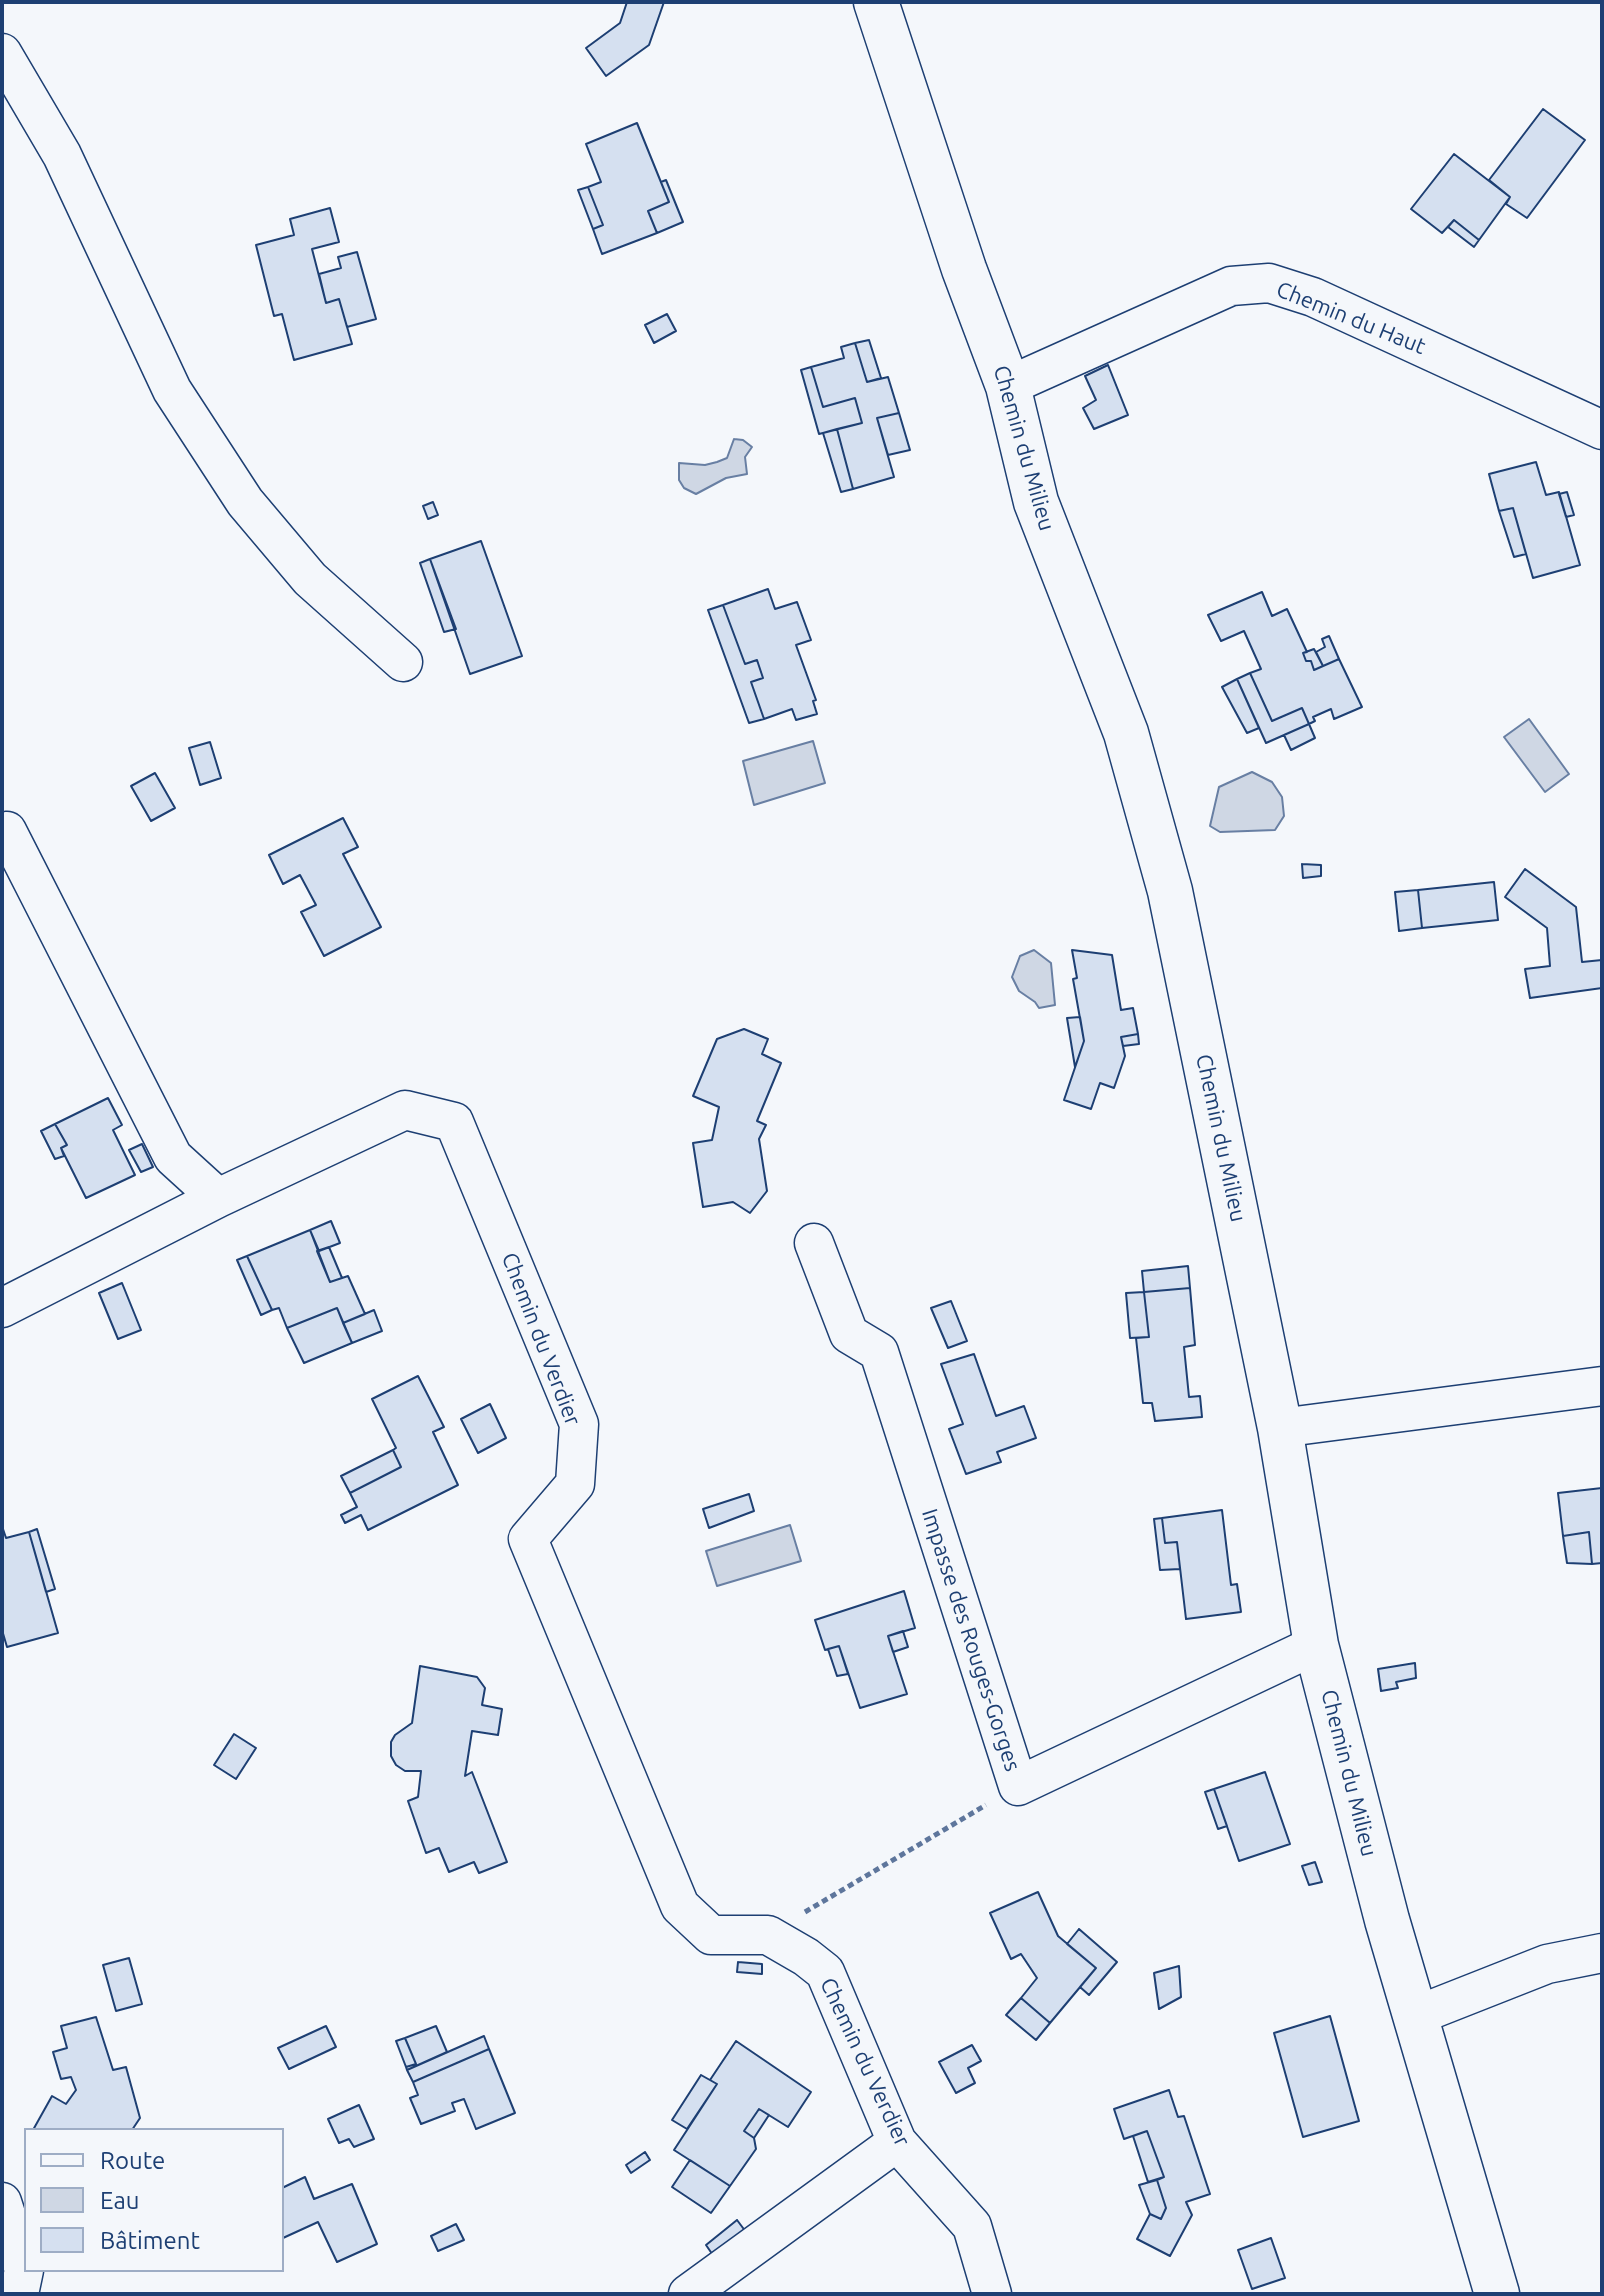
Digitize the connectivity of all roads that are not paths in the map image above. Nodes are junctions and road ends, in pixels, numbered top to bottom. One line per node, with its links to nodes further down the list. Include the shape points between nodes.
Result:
1 (876, 2): 3 (street, Chemin du Milieu)
2 (2, 53): 5 (street, via 62,155 172,390 245,502 310,579)
3 (1008, 386): 4 (street, Chemin du Haut, via 1231,286 1269,283 1313,297); 11 (street, Chemin du Milieu, via 1036,502 1126,733 1170,891)
4 (1602, 430)
5 (403, 662)
6 (7, 831): 7 (street, via 173,1157)
7 (218, 1198): 9 (street); 15 (street, Chemin du Verdier, via 405,1110 454,1122 579,1424 575,1484 528,1539 680,1906 711,1935 768,1935 825,1972)
8 (814, 1243): 12 (street, Impasse des Rouges-Gorges, via 849,1334 879,1352 1018,1786)
9 (2, 1308)
10 (1602, 1386): 11 (street)
11 (1280, 1428): 12 (street, Chemin du Milieu)
12 (1316, 1645): 14 (street, Chemin du Milieu)
13 (1602, 1953): 14 (street, via 1547,1964)
14 (1415, 2016): 20 (street, Chemin du Milieu)
15 (897, 2142): 18 (street); 19 (street, Chemin du Verdier, via 972,2226)
16 (2, 2202): 17 (street, via 24,2270)
17 (19, 2294)
18 (688, 2294)
19 (992, 2294)
20 (1497, 2294)

